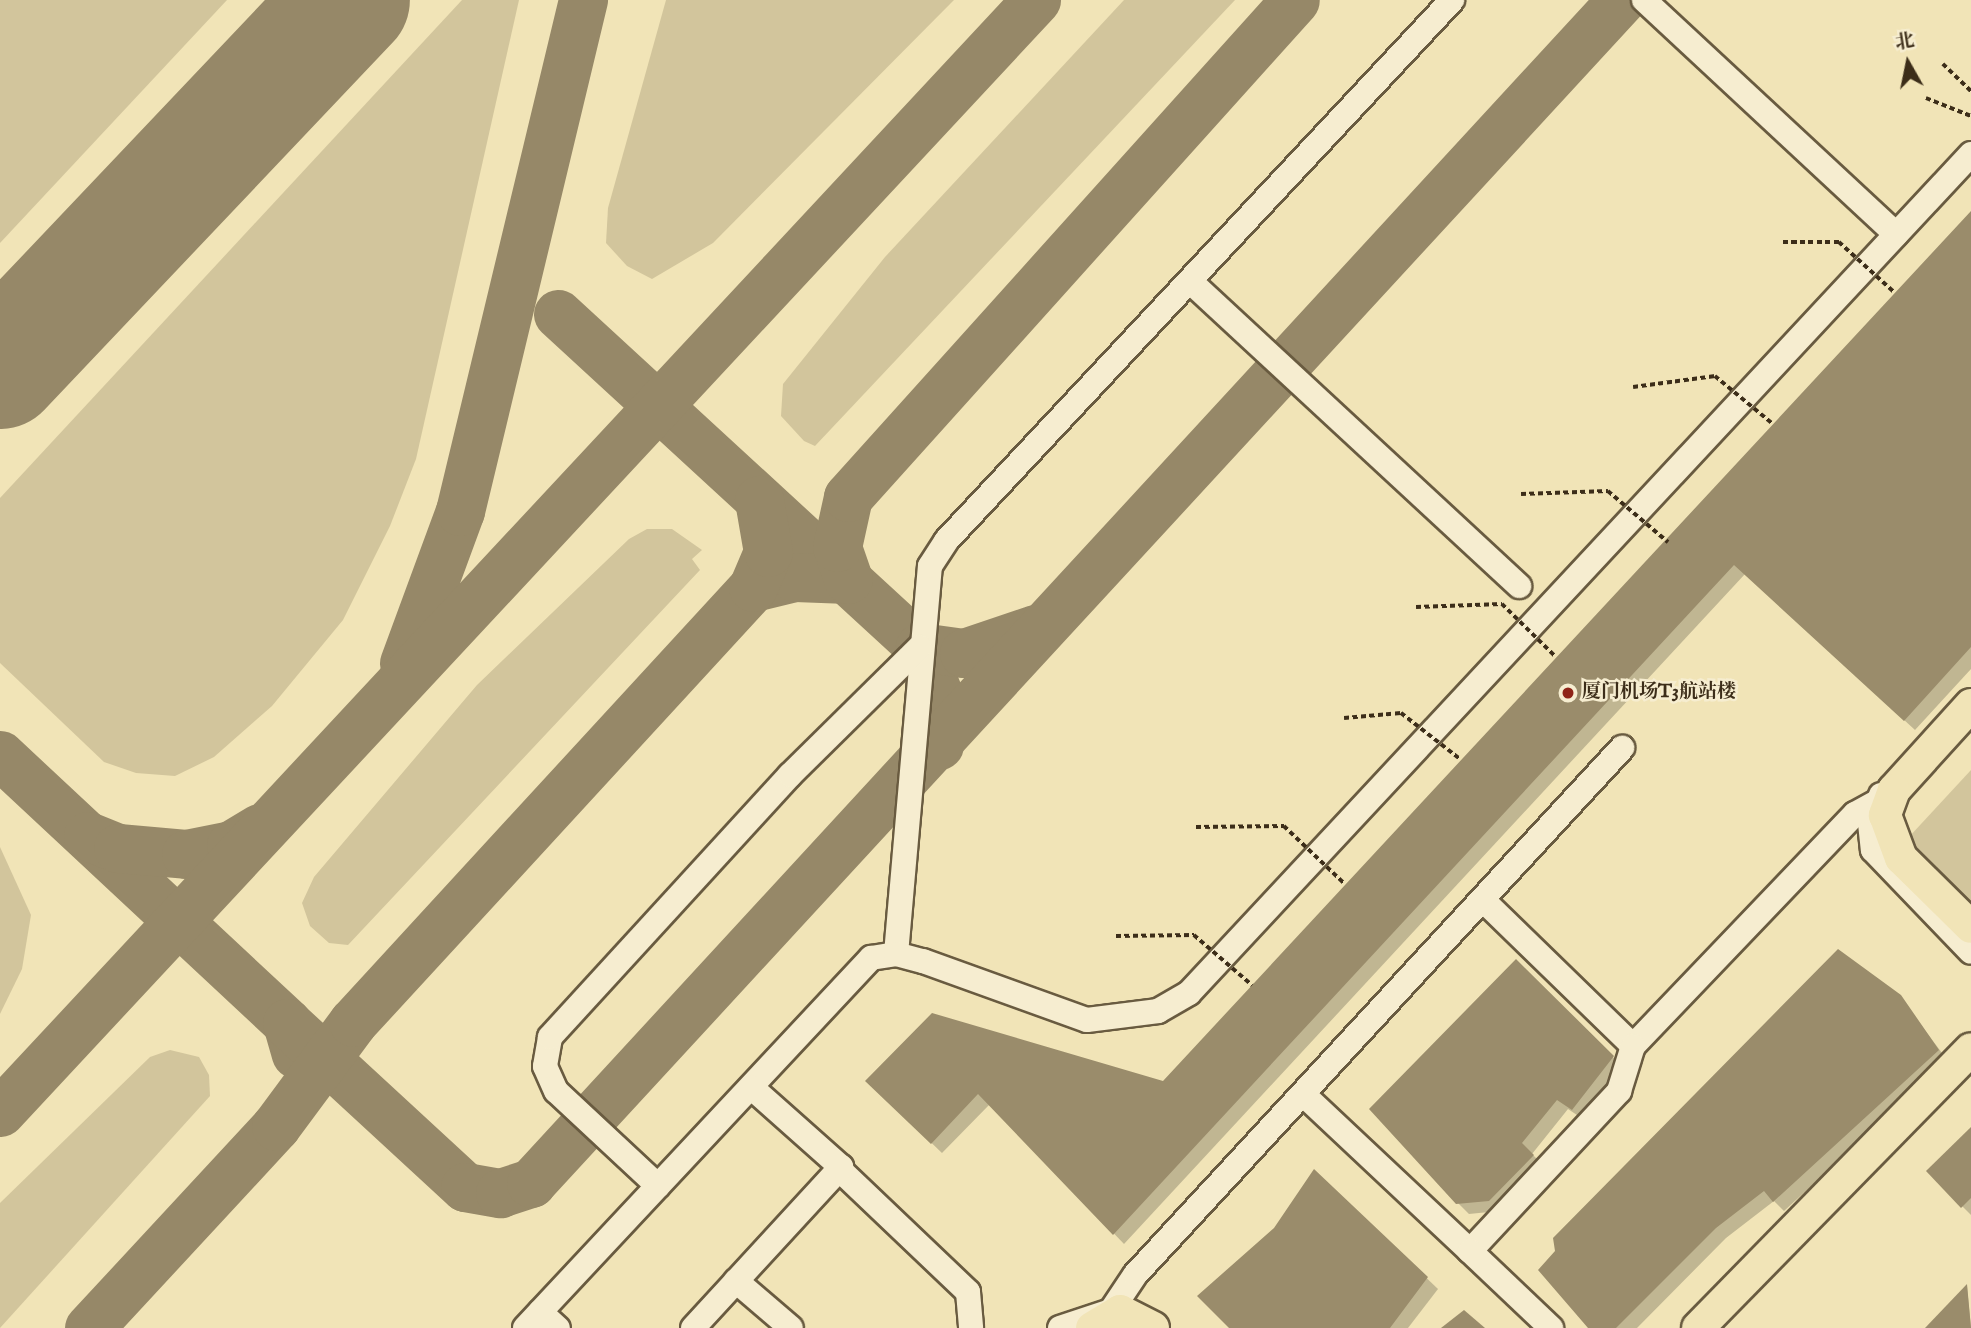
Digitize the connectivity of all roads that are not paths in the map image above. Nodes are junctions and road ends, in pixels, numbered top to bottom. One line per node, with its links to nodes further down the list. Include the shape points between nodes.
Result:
1 (1452, 0): 5 (street)
2 (1644, 0): 4 (street)
3 (1971, 154): 4 (street)
4 (1896, 234): 15 (street, via 1189,993 1146,1014 1087,1020)
5 (1192, 283): 6 (street); 7 (street, via 946,541 924,586)
6 (1519, 586)
7 (920, 647): 15 (street); 21 (street, via 790,775 550,1037 545,1066 556,1091)
8 (1971, 696): 11 (street)
9 (1971, 705): 13 (main road, via 1894,790 1885,816 1901,858)
10 (1622, 748): 12 (street)
11 (1877, 802): 14 (street, via 1871,838 1882,864); 16 (street, via 1855,814)
12 (1484, 901): 16 (street); 19 (street)
13 (1971, 926)
14 (1971, 952)
15 (896, 954): 18 (street, via 871,958 854,970)
16 (1633, 1046): 22 (street, via 1619,1091)
17 (1971, 1049): 33 (main road)
18 (751, 1087): 20 (street); 21 (street)
19 (1305, 1096): 22 (street); 25 (street, via 1135,1275)
20 (839, 1169): 23 (street); 29 (street, via 968,1292)
21 (658, 1186): 24 (street)
22 (1470, 1251): 32 (street)
23 (736, 1281): 27 (street); 28 (street)
24 (532, 1320): 26 (street)
25 (1101, 1320): 30 (street); 31 (main road, via 1129,1312)
26 (558, 1328)
27 (693, 1328)
28 (791, 1328)
29 (971, 1328)
30 (1060, 1328)
31 (1153, 1328)
32 (1551, 1328)
33 (1698, 1328)

